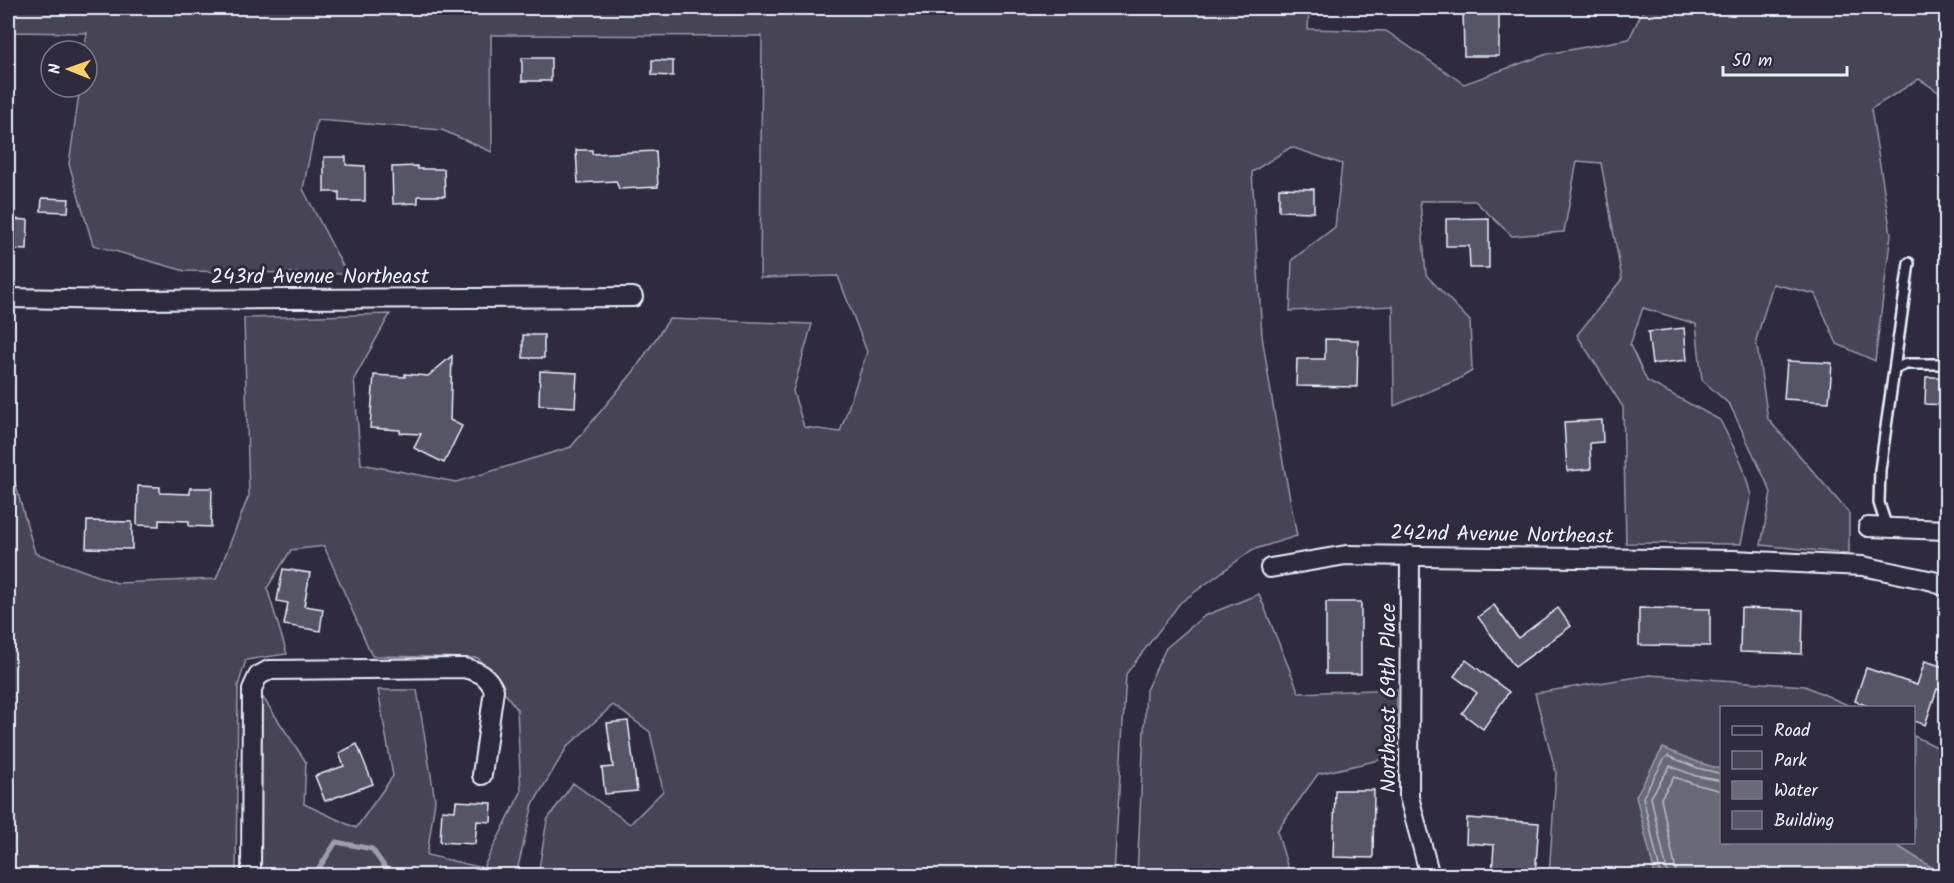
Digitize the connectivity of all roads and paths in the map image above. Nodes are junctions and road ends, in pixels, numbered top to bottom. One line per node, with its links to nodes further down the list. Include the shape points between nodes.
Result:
1 (1909, 263): 5 (lane)
2 (633, 297): 3 (street, 243rd Avenue Northeast)
3 (8, 298)
4 (1947, 364): 5 (lane, via 1906,364)
5 (1895, 369): 7 (lane, via 1880,470 1879,503)
6 (1868, 527): 7 (street)
7 (1887, 528): 8 (street)
8 (1947, 530)
9 (1410, 555): 10 (street, 242nd Avenue Northeast, via 1346,555); 11 (street, 242nd Avenue Northeast, via 1863,566); 14 (street, Northeast 69th Place, via 1409,797)
10 (1270, 568)
11 (1947, 587)
12 (482, 775): 13 (street, via 494,690 479,671 269,670 258,676 252,689)
13 (251, 876)
14 (1430, 876)

